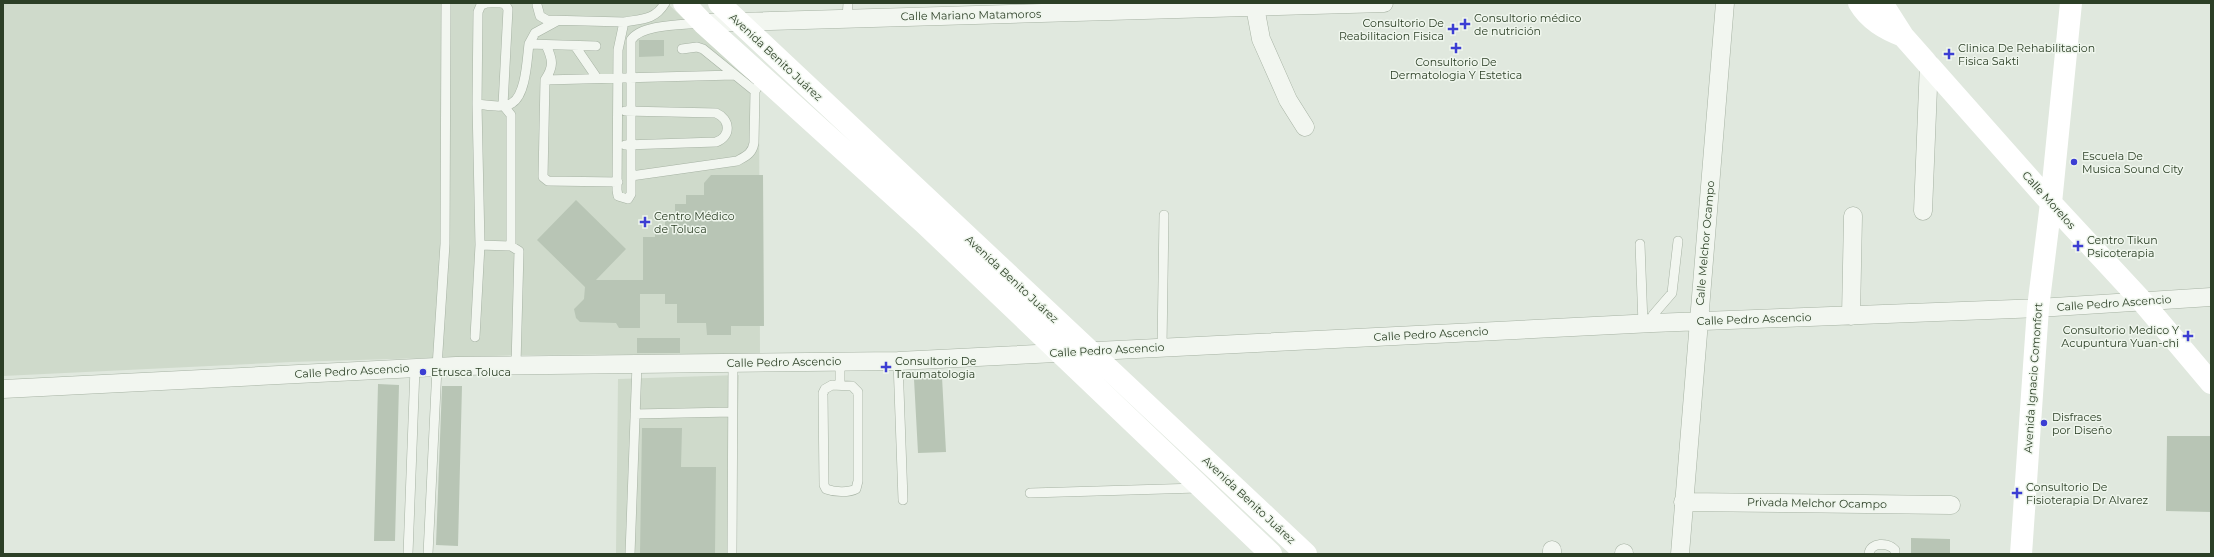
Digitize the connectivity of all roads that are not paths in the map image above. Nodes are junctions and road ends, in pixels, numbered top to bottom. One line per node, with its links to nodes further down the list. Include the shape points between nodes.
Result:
1 (446, 3): 64 (lane, via 445,244)
2 (665, 3): 17 (lane, via 658,14)
3 (684, 3): 18 (main road, Avenida Benito Juárez)
4 (719, 3): 15 (main road, Avenida Benito Juárez)
5 (1384, 3): 10 (street, Calle Mariano Matamoros)
6 (1725, 3): 53 (street, Calle Melchor Ocampo)
7 (1859, 3): 19 (main road, Calle Morelos, via 1883,28)
8 (1882, 3): 19 (main road, Calle Morelos)
9 (2071, 3): 41 (main road, Avenida Ignacio Comonfort)
10 (1300, 4): 13 (street, Calle Mariano Matamoros)
11 (537, 5): 16 (lane, via 540,16)
12 (1193, 6): 13 (street, Calle Mariano Matamoros); 14 (street, Calle Mariano Matamoros)
13 (1254, 7): 36 (street, via 1261,39 1288,100)
14 (848, 10): 15 (street, Calle Mariano Matamoros)
15 (737, 20): 18 (street, Calle Mariano Matamoros); 57 (main road, Avenida Benito Juárez)
16 (556, 21): 17 (lane); 20 (lane, via 536,33)
17 (624, 22): 28 (lane, via 619,40)
18 (703, 23): 29 (lane, via 651,28 634,35 630,46); 31 (main road, Avenida Benito Juárez)
19 (1903, 36): 25 (main road, Calle Morelos)
20 (529, 44): 21 (lane); 33 (lane, via 520,94 512,103)
21 (546, 45): 22 (lane); 30 (lane, via 553,67)
22 (575, 46): 23 (lane); 27 (lane)
23 (596, 46)
24 (682, 49): 26 (lane, via 703,49)
25 (1928, 63): 41 (main road, Calle Morelos); 42 (street)
26 (734, 75): 29 (lane); 31 (lane)
27 (597, 78): 28 (lane); 30 (lane)
28 (618, 78): 29 (lane); 34 (lane)
29 (630, 78): 35 (lane)
30 (545, 80): 40 (lane, via 542,174 544,180)
31 (760, 84): 39 (lane, via 754,143 752,151 747,156 737,161); 58 (main road, Avenida Benito Juárez, via 924,223)
32 (477, 104): 33 (lane); 33 (lane, via 479,8 485,3 501,3 508,9); 47 (lane)
33 (503, 106): 48 (lane, via 511,114)
34 (618, 111): 35 (lane); 38 (lane)
35 (631, 111): 37 (lane); 37 (lane, via 716,113 723,116 728,123 728,133 716,142)
36 (1305, 127)
37 (631, 144): 38 (lane); 39 (lane)
38 (618, 145): 40 (lane)
39 (632, 176): 40 (lane, via 632,194 628,199 618,196)
40 (618, 182)
41 (2051, 204): 50 (main road, Calle Morelos); 51 (main road, Avenida Ignacio Comonfort)
42 (1923, 211)
43 (1164, 215): 56 (lane)
44 (1853, 216): 52 (street)
45 (1678, 241): 54 (lane, via 1672,294)
46 (1640, 244): 54 (lane)
47 (480, 245): 48 (lane); 55 (lane)
48 (511, 246): 63 (lane, via 519,251)
49 (2211, 297): 50 (street, Calle Pedro Ascencio)
50 (2141, 300): 51 (street, Calle Pedro Ascencio); 66 (main road, Calle Morelos)
51 (2038, 308): 52 (street, Calle Pedro Ascencio); 85 (main road, Avenida Ignacio Comonfort)
52 (1851, 316): 53 (street, Calle Pedro Ascencio)
53 (1698, 321): 54 (street, Calle Pedro Ascencio); 74 (street, Calle Melchor Ocampo)
54 (1648, 323): 56 (street, Calle Pedro Ascencio)
55 (476, 337)
56 (1162, 347): 57 (street, Calle Pedro Ascencio)
57 (1088, 350): 58 (street, Calle Pedro Ascencio); 81 (main road, Avenida Benito Juárez)
58 (1060, 353): 59 (street, Calle Pedro Ascencio); 71 (main road, Avenida Benito Juárez)
59 (898, 361): 60 (street, Calle Pedro Ascencio); 73 (lane)
60 (840, 362): 61 (street, Calle Pedro Ascencio); 67 (lane)
61 (733, 363): 62 (street, Calle Pedro Ascencio); 69 (lane)
62 (637, 364): 63 (street, Calle Pedro Ascencio); 70 (lane)
63 (516, 365): 64 (street, Calle Pedro Ascencio)
64 (437, 367): 65 (street, Calle Pedro Ascencio); 77 (lane)
65 (415, 368): 68 (street, Calle Pedro Ascencio); 76 (lane)
66 (2211, 383)
67 (840, 385): 67 (lane, via 828,386 824,393 823,479 826,489 852,491 856,489 858,481 858,392 855,387)
68 (3, 389)
69 (732, 412): 70 (lane); 79 (lane)
70 (635, 414): 78 (lane)
71 (1201, 488): 72 (lane); 80 (main road, Avenida Benito Juárez)
72 (1030, 493)
73 (903, 500)
74 (1683, 502): 75 (street, Privada Melchor Ocampo); 82 (street, Calle Melchor Ocampo)
75 (1951, 505)
76 (408, 554)
77 (428, 554)
78 (630, 554)
79 (732, 554)
80 (1270, 554)
81 (1306, 554)
82 (1680, 554)
83 (1869, 554): 84 (lane, via 1874,545 1889,545 1895,550)
84 (1895, 554)
85 (2021, 554)

